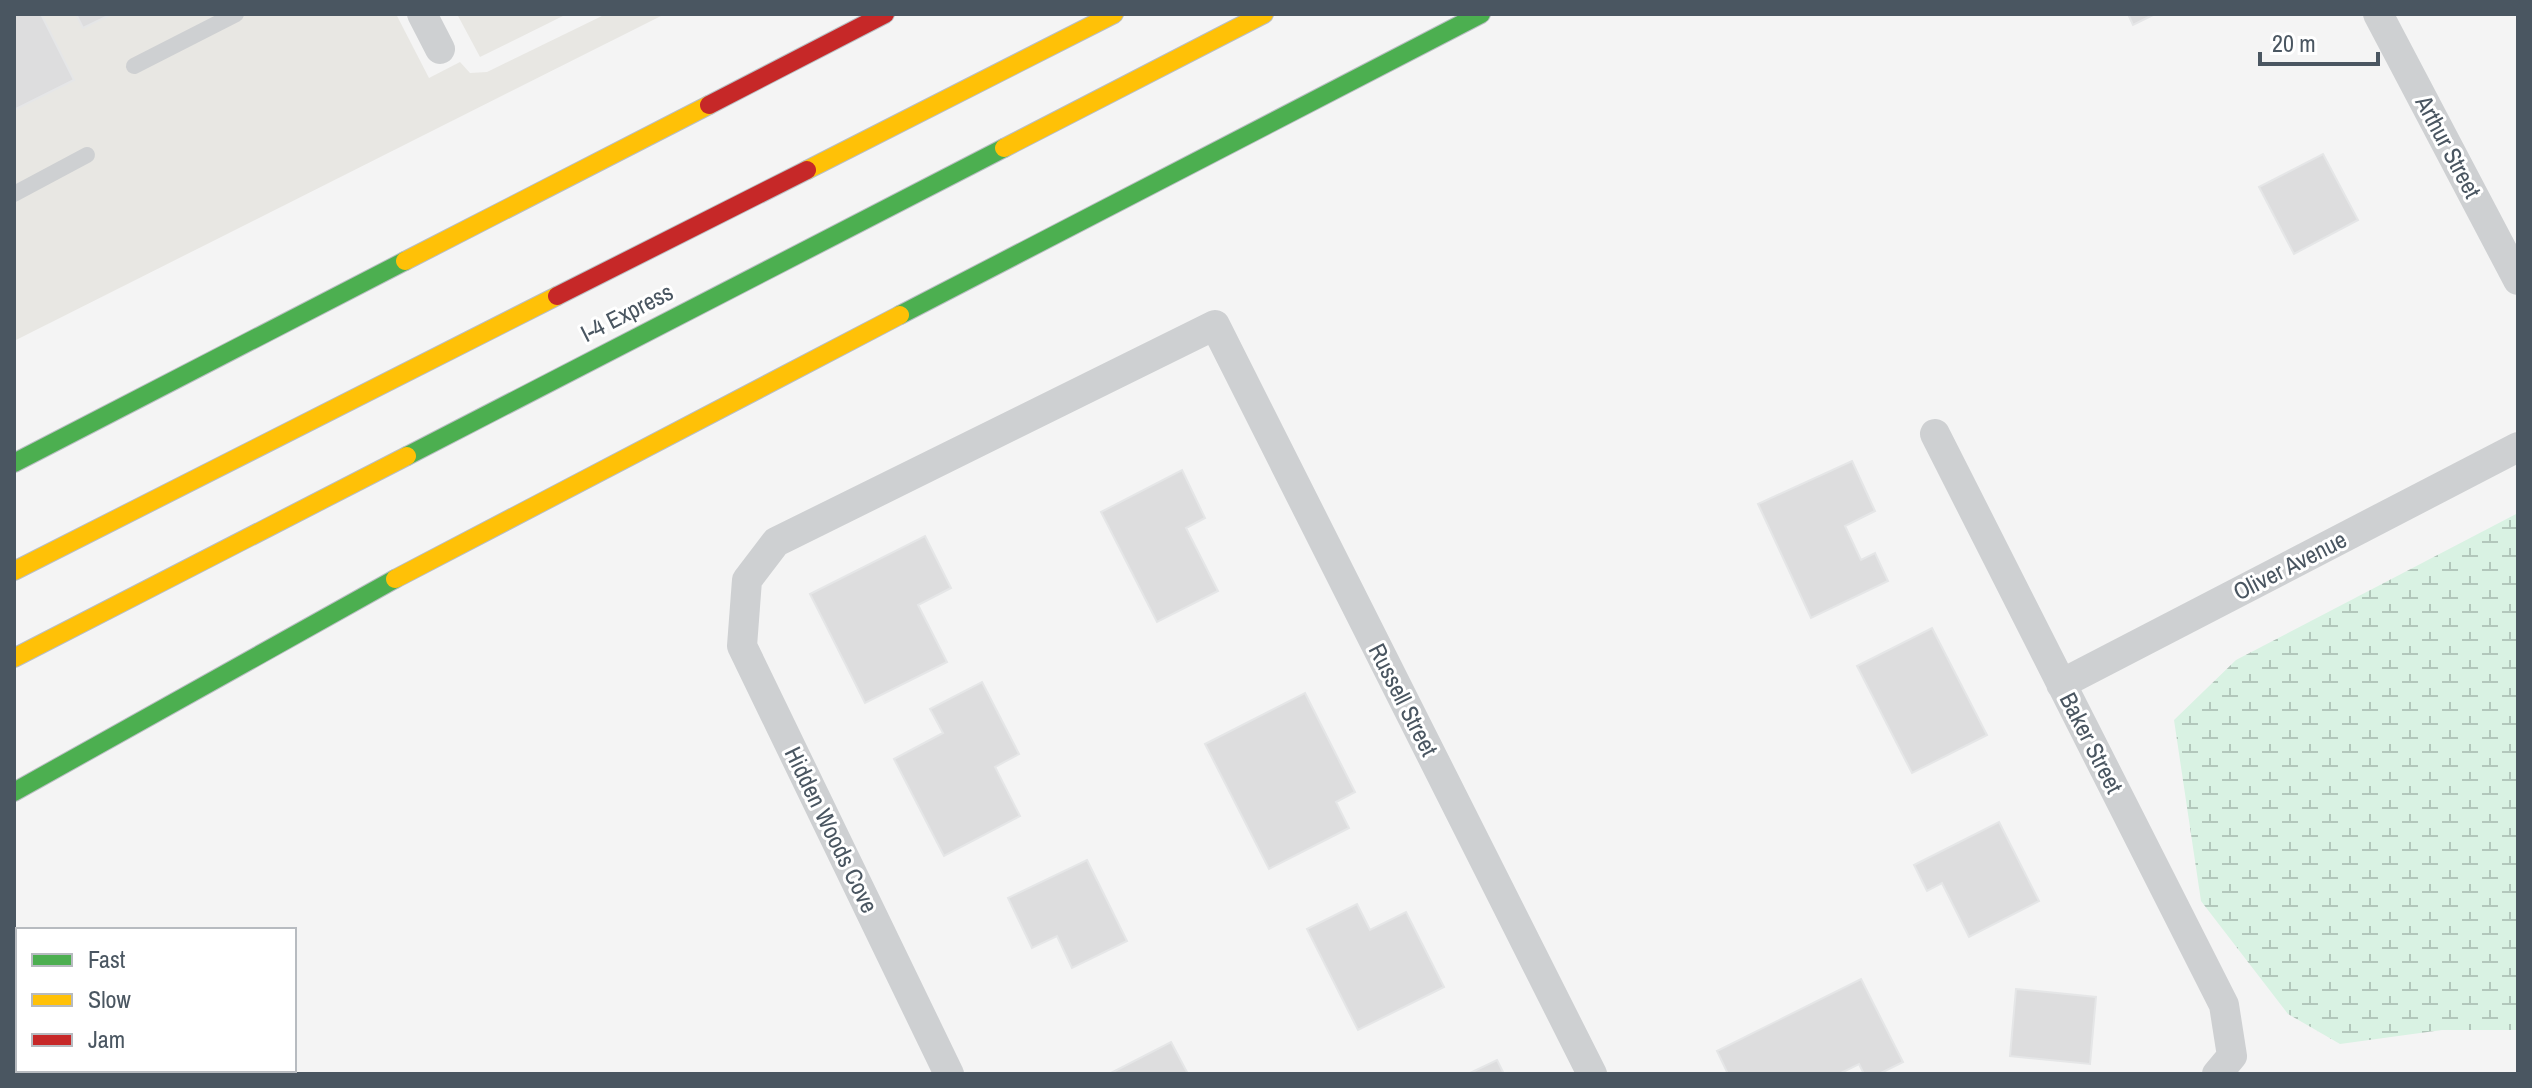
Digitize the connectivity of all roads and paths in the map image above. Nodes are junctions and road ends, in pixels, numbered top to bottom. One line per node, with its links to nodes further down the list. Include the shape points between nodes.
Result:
1 (236, 14): 9 (lane)
2 (422, 14): 8 (street)
3 (885, 14): 15 (highway)
4 (1114, 14): 16 (highway, I-4 Express)
5 (1264, 14): 18 (highway, I-4 Express)
6 (1481, 14): 20 (highway, via 475,535)
7 (2378, 14): 12 (street, Arthur Street)
8 (440, 49)
9 (134, 66)
10 (87, 155): 11 (lane)
11 (14, 194)
12 (2518, 280)
13 (1935, 434): 19 (street, Baker Street)
14 (2518, 447): 19 (street, Oliver Avenue)
15 (14, 463)
16 (14, 571)
17 (747, 580): 22 (street, Hidden Woods Cove, via 742,646); 23 (street, Russell Street, via 776,542 1215,325)
18 (14, 658)
19 (2061, 684): 21 (street, Baker Street, via 2224,1005)
20 (14, 792)
21 (2225, 1065)
22 (949, 1074)
23 (1592, 1074)

